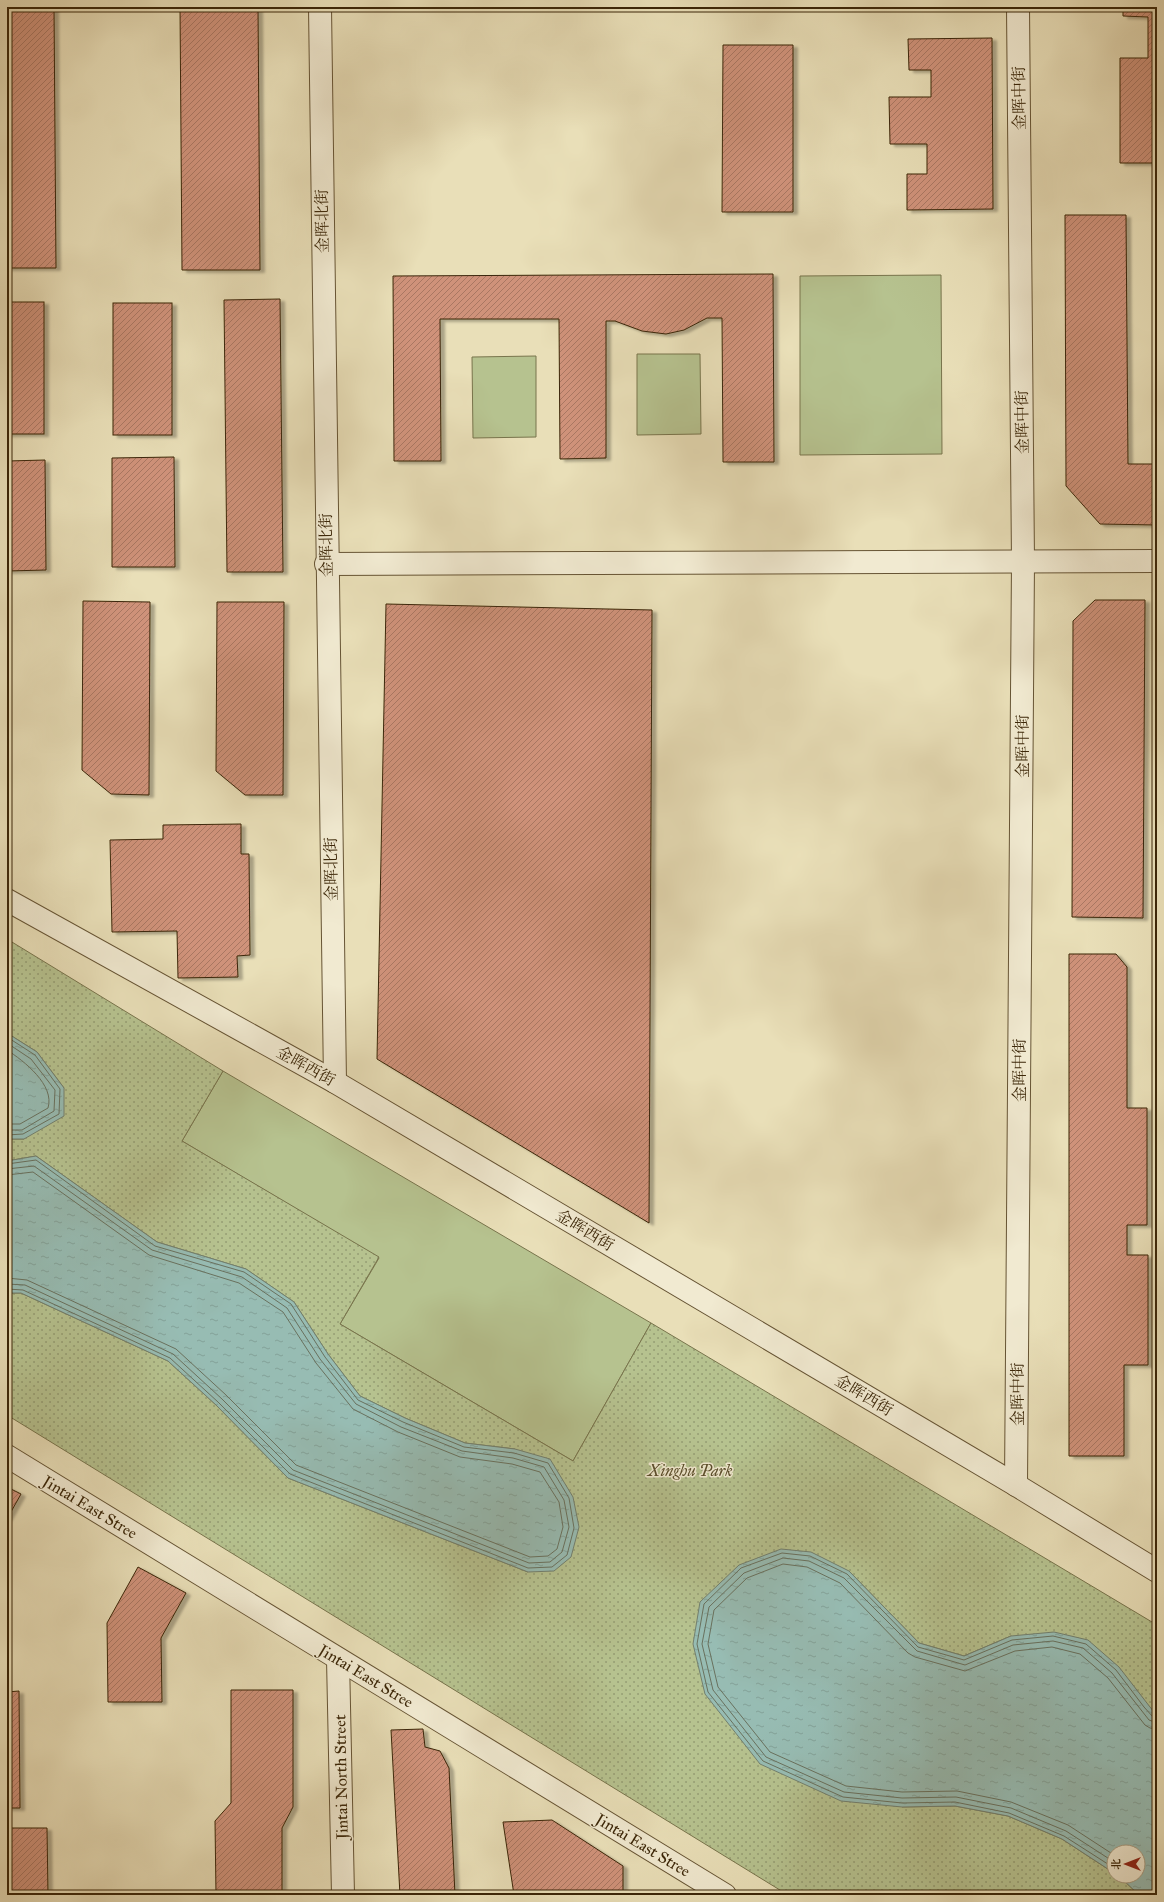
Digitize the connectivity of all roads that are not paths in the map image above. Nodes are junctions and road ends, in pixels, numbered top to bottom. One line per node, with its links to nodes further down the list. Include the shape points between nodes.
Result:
1 (320, 7): 5 (street, 金晖北街)
2 (1018, 7): 4 (street, 金晖中街)
3 (1157, 561): 4 (street)
4 (1023, 562): 5 (street); 9 (street, 金晖中街)
5 (326, 564): 7 (street, 金晖北街)
6 (7, 900): 7 (street, 金晖西街)
7 (335, 1082): 9 (street, 金晖西街)
8 (7, 1456): 11 (street, Jintai East Stree)
9 (1016, 1485): 10 (street, 金晖西街)
10 (1157, 1571)
11 (338, 1659): 12 (street, Jintai North Street); 13 (street, Jintai East Stree)
12 (343, 1895)
13 (725, 1895)

